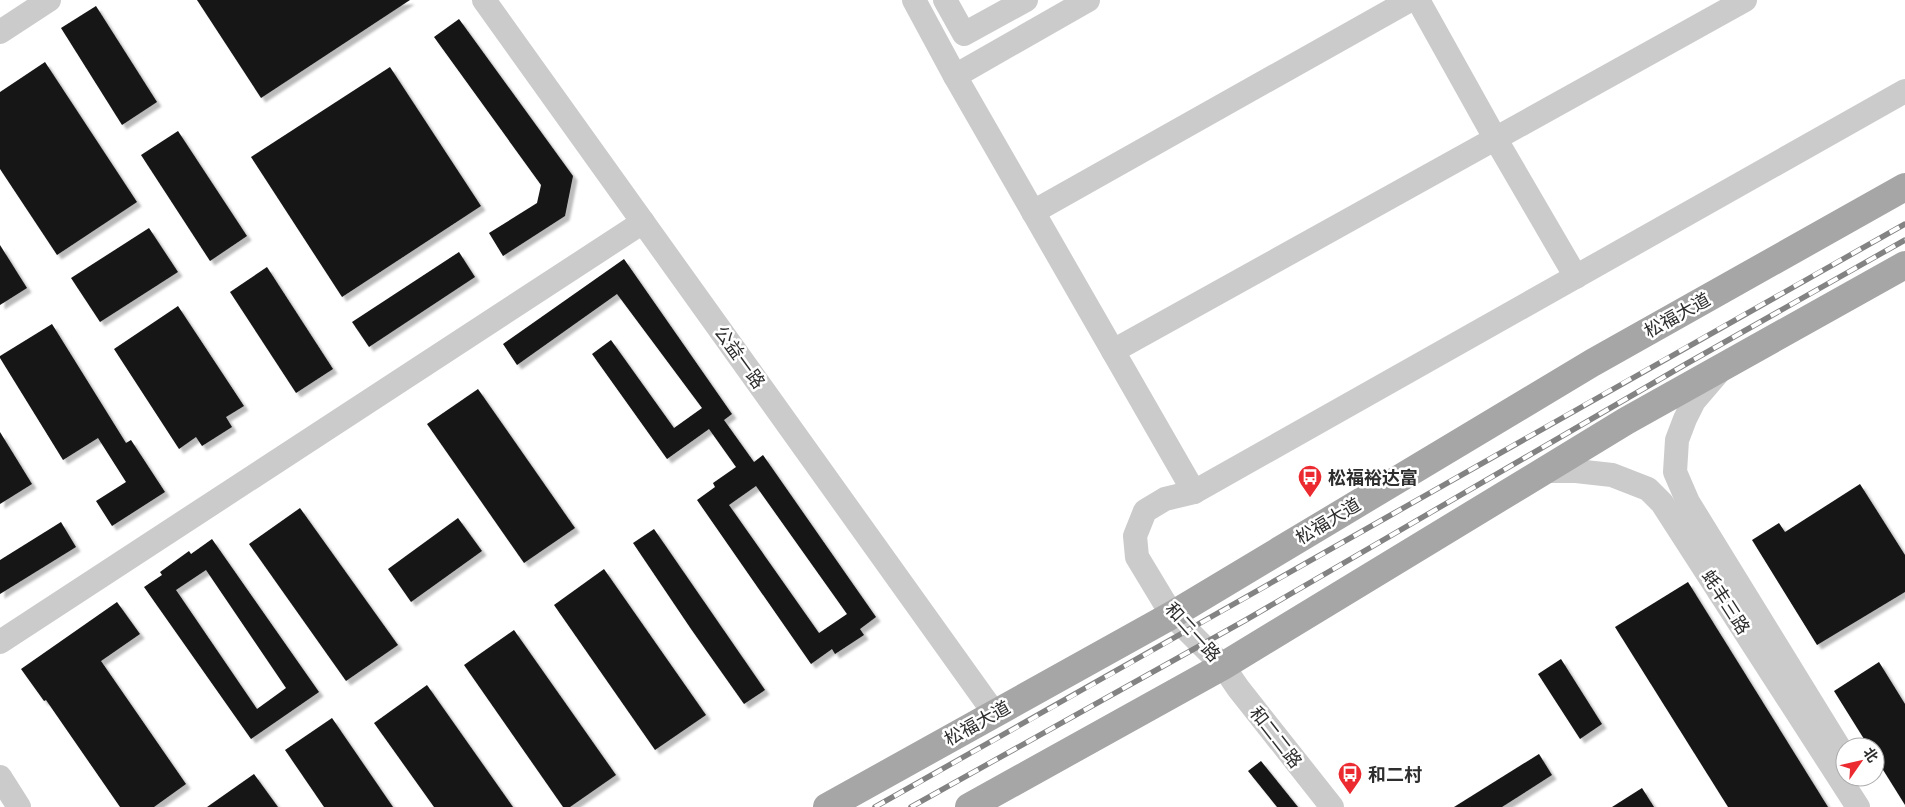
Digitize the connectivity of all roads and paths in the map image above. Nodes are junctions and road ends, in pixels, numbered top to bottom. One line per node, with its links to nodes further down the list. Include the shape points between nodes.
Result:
1 (49, 0): 10 (street)
2 (484, 0): 16 (street, 公益一路)
3 (914, 0): 11 (street)
4 (945, 0): 5 (street, via 964,34)
5 (1026, 0)
6 (1088, 0): 11 (street)
7 (1410, 0): 15 (street)
8 (1418, 0): 13 (street)
9 (1745, 0): 13 (street)
10 (0, 32)
11 (955, 76): 15 (street)
12 (1905, 91): 18 (street, 和二一路)
13 (1495, 138): 18 (street); 19 (street)
14 (1905, 187): 23 (main road, 松福大道, via 1592,363)
15 (1033, 212): 19 (street)
16 (643, 222): 24 (street); 26 (street, 公益一路)
17 (1905, 266): 20 (main road)
18 (1576, 277): 22 (street, 和二一路)
19 (1113, 351): 22 (street)
20 (1723, 367): 21 (main road); 27 (street, 蚝丰三路, via 1694,401 1685,418 1677,440 1675,472 1688,502)
21 (1544, 471): 25 (main road); 34 (street, 蚝丰三路, via 1612,475 1648,489 1662,503)
22 (1194, 492): 23 (street, 和二一路, via 1165,499 1145,511 1135,536 1137,557)
23 (1172, 615): 25 (street, 和二一路); 26 (main road, 松福大道)
24 (0, 642)
25 (1223, 666): 32 (main road); 33 (street, 和二二路)
26 (995, 714): 31 (main road, 松福大道)
27 (1835, 741)
28 (0, 777): 30 (street)
29 (1864, 787): 35 (street)
30 (19, 807)
31 (827, 807)
32 (969, 807)
33 (1332, 807)
34 (1858, 807)
35 (1876, 807)

